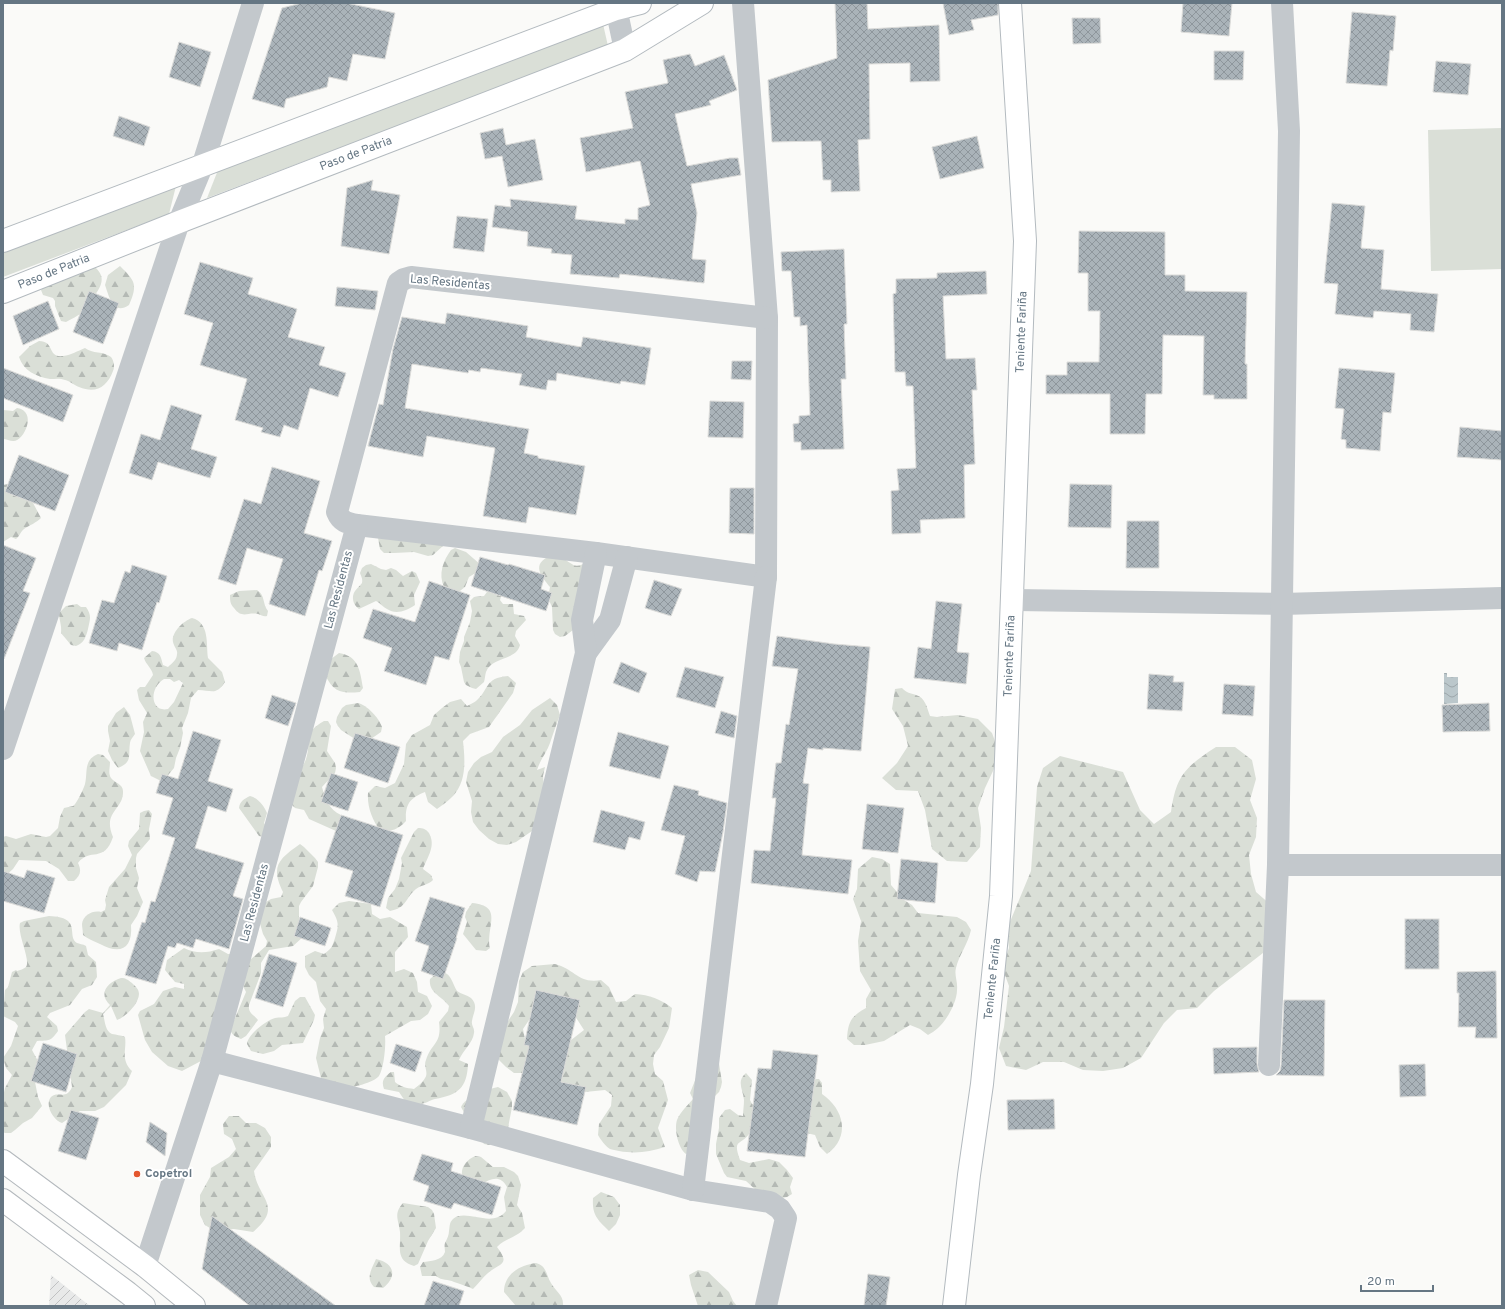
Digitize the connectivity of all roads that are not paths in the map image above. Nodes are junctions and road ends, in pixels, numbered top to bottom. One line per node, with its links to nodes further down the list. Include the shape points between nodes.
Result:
1 (253, 3): 9 (street)
2 (640, 3): 7 (main road)
3 (702, 3): 8 (main road, Paso de Patria)
4 (743, 3): 13 (street)
5 (1010, 3): 19 (main road, Teniente Fariña, via 1025,241)
6 (1282, 3): 20 (street, via 1289,131)
7 (615, 6): 8 (street); 9 (main road)
8 (626, 50): 10 (main road, Paso de Patria)
9 (203, 164): 10 (street); 11 (main road)
10 (179, 222): 12 (main road, Paso de Patria); 22 (street)
11 (3, 241)
12 (3, 292)
13 (767, 318): 14 (street, Las Residentas, via 411,277 404,279 398,283 337,512 344,522); 17 (street)
14 (357, 525): 15 (street); 25 (street, Las Residentas)
15 (596, 553): 16 (street); 21 (street, via 582,620)
16 (627, 557): 17 (street); 21 (street, via 610,620)
17 (766, 576): 29 (street)
18 (1502, 598): 20 (street)
19 (1012, 600): 20 (street); 35 (main road, Teniente Fariña, via 1002,896)
20 (1282, 604): 23 (street)
21 (586, 653): 27 (street)
22 (3, 749)
23 (1278, 865): 24 (street); 26 (street)
24 (1502, 865)
25 (212, 1061): 27 (street); 31 (street, Las Residentas)
26 (1269, 1065)
27 (471, 1128): 29 (street)
28 (3, 1161): 31 (main road)
29 (693, 1190): 34 (street, via 770,1202 780,1209 786,1218)
30 (3, 1200): 32 (main road)
31 (145, 1266): 32 (main road); 33 (main road)
32 (136, 1299)
33 (194, 1306)
34 (766, 1306)
35 (954, 1306)

